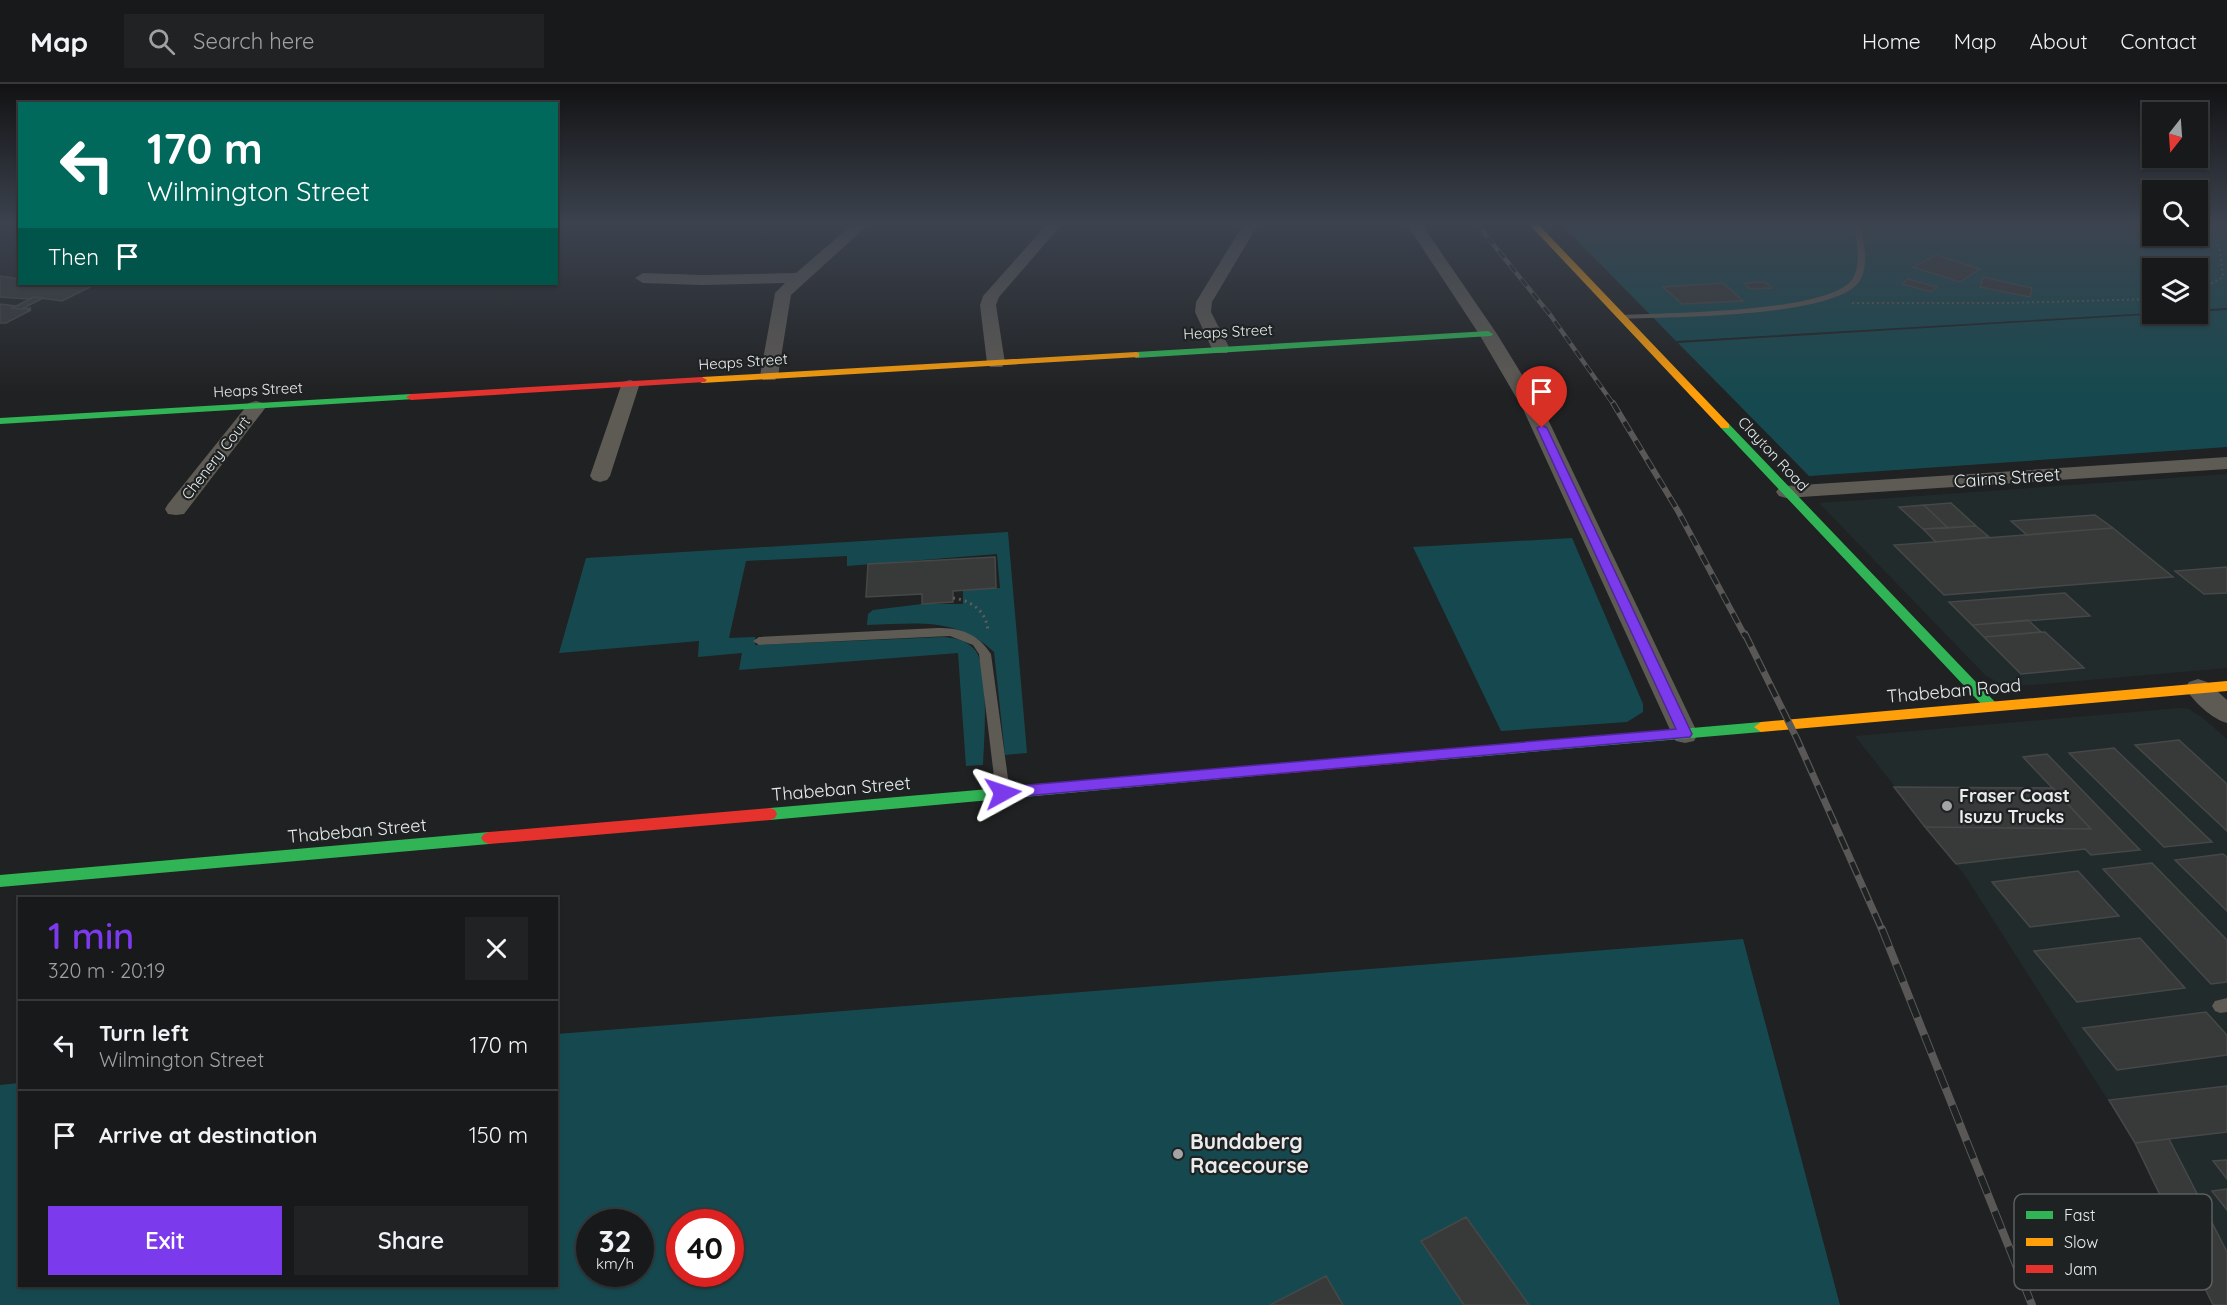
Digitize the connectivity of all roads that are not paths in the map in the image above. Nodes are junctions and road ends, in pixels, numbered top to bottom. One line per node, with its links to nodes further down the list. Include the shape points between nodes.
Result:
1 (797, 280): 11 (street, via 783,293)
2 (1005, 280): 10 (street, via 988,305)
3 (1217, 280): 9 (street, via 1204,302 1203,312)
4 (1452, 280): 8 (street)
5 (1586, 280): 7 (street, Clayton Road)
6 (1855, 280): 7 (lane, via 1838,293 1794,306)
7 (1621, 317): 17 (street, Clayton Road)
8 (1488, 334): 9 (street, Heaps Street); 24 (street, via 1533,409)
9 (1221, 349): 10 (street, Heaps Street)
10 (996, 363): 11 (street, Heaps Street)
11 (769, 376): 12 (street, Heaps Street)
12 (630, 386): 13 (street, Heaps Street); 16 (street)
13 (256, 407): 14 (street, Heaps Street); 18 (street, Chenery Court)
14 (0, 421)
15 (2227, 463): 17 (street, Cairns Street)
16 (600, 476)
17 (1786, 492): 22 (street, Clayton Road)
18 (176, 509)
19 (759, 641): 25 (lane, via 951,632 977,642 988,662)
20 (2227, 686): 21 (street, Thabeban Road)
21 (2198, 688): 22 (street, Thabeban Road); 23 (street)
22 (1991, 706): 24 (street, Thabeban Road)
23 (2227, 714)
24 (1685, 734): 25 (street, Thabeban Street)
25 (1003, 793): 26 (street, Thabeban Street)
26 (0, 881)

